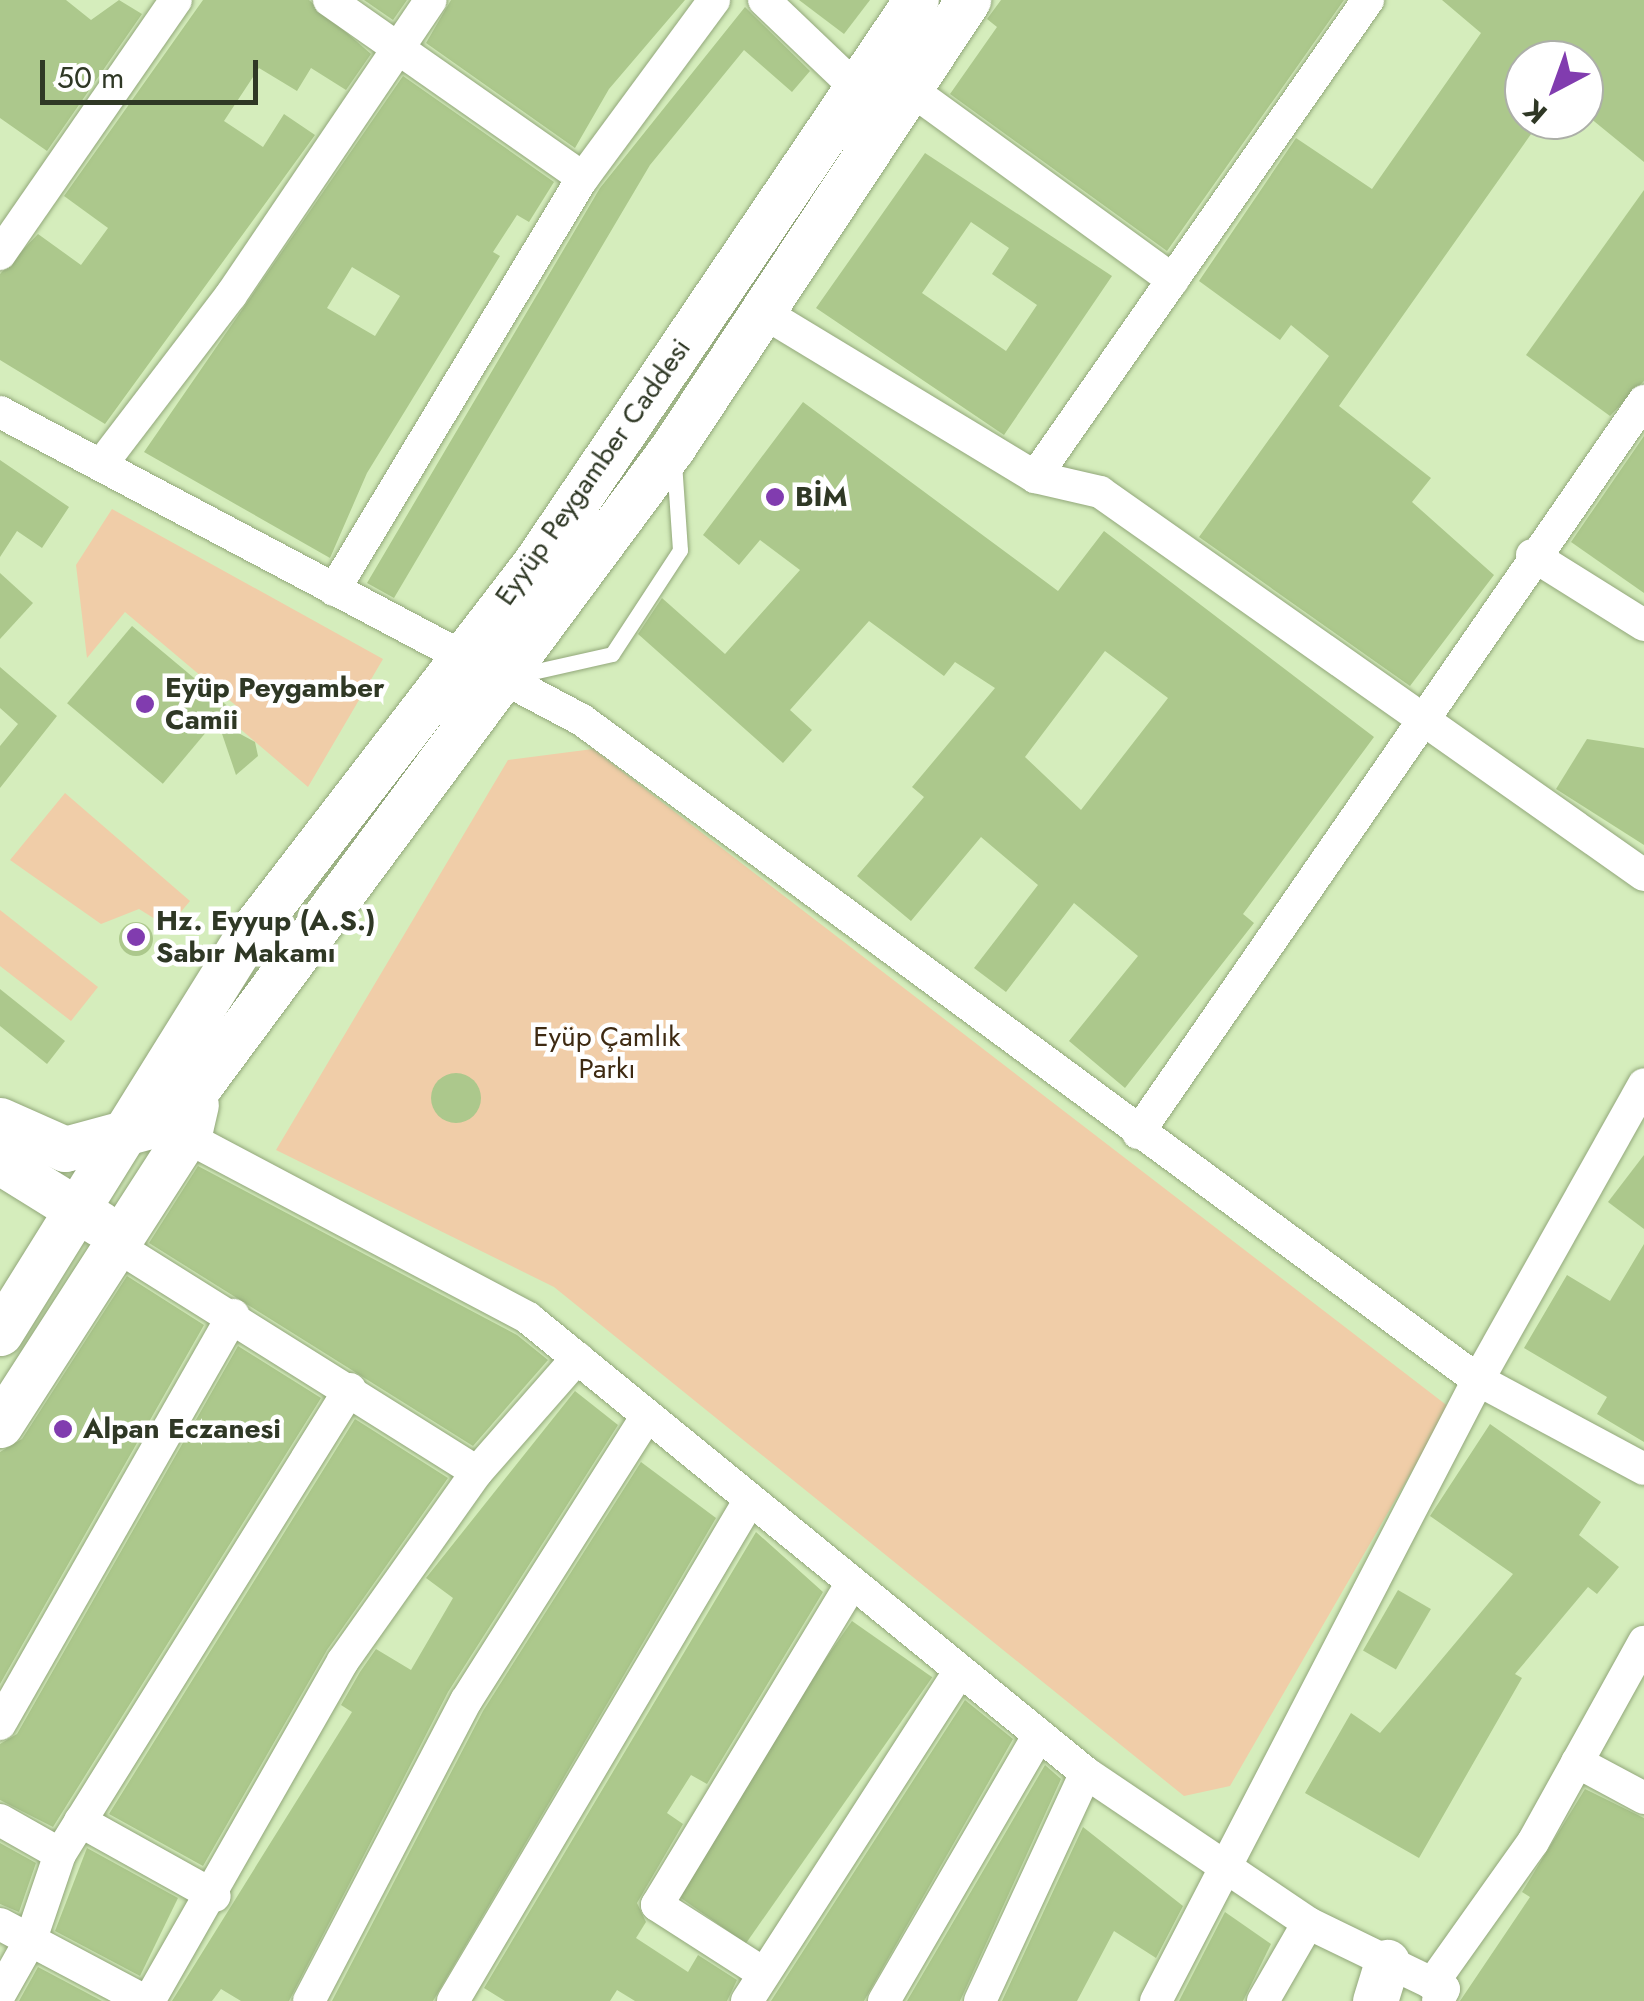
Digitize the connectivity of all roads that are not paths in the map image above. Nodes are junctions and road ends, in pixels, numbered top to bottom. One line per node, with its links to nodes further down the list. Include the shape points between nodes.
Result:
1 (329, 0): 9 (street)
2 (432, 0): 9 (street)
3 (714, 0): 12 (street)
4 (764, 0): 10 (street)
5 (916, 0): 10 (main road, Eyyüp Peygamber Caddesi)
6 (968, 0): 11 (main road, Eyyüp Peygamber Caddesi)
7 (1368, 0): 14 (street)
8 (165, 3): 13 (street)
9 (398, 45): 12 (street); 19 (street, via 231,294)
10 (857, 88): 24 (main road, Eyyüp Peygamber Caddesi, via 533,566)
11 (910, 89): 14 (street); 15 (main road, Eyyüp Peygamber Caddesi)
12 (583, 178): 22 (street)
13 (0, 254)
14 (1174, 280): 20 (street)
15 (762, 311): 18 (main road, Eyyüp Peygamber Caddesi); 20 (street)
16 (1644, 401): 21 (street)
17 (0, 412): 19 (street)
18 (672, 447): 25 (main road, Eyyüp Peygamber Caddesi); 25 (lane, via 680,550 612,654)
19 (102, 465): 22 (street)
20 (1035, 477): 26 (street, via 1100,492)
21 (1532, 555): 23 (street); 26 (street)
22 (334, 590): 24 (street)
23 (1644, 625)
24 (455, 658): 25 (street); 33 (main road, Eyyüp Peygamber Caddesi, via 244,941)
25 (500, 679): 28 (main road, Eyyüp Peygamber Caddesi); 31 (street, via 582,720)
26 (1416, 722): 27 (street); 31 (street)
27 (1644, 875)
28 (201, 1084): 32 (main road, Eyyüp Peygamber Caddesi); 33 (main road, Eyyüp Peygamber Caddesi, via 168,1122)
29 (1644, 1084): 40 (street)
30 (0, 1120): 33 (main road, via 65,1149)
31 (1138, 1133): 40 (street)
32 (181, 1134): 36 (main road, Eyyüp Peygamber Caddesi); 39 (street, via 528,1318)
33 (128, 1137): 35 (main road, Eyyüp Peygamber Caddesi)
34 (0, 1162): 35 (main road)
35 (75, 1212): 36 (main road); 38 (main road, Eyyüp Peygamber Caddesi)
36 (118, 1240): 37 (street); 43 (main road, Eyyüp Peygamber Caddesi)
37 (233, 1315): 41 (street); 50 (street)
38 (0, 1334)
39 (577, 1358): 42 (street); 45 (street)
40 (1478, 1380): 44 (street); 58 (street)
41 (350, 1389): 45 (street); 56 (street)
42 (646, 1417): 46 (street); 68 (street, via 466,1700)
43 (0, 1425)
44 (1644, 1469)
45 (478, 1472): 59 (street, via 343,1661)
46 (749, 1501): 47 (street); 69 (street)
47 (849, 1588): 49 (street); 64 (street, via 657,1906)
48 (1644, 1642): 52 (street)
49 (958, 1674): 51 (street); 64 (street)
50 (0, 1724)
51 (1039, 1735): 53 (street); 70 (street)
52 (1577, 1762): 54 (street); 65 (street)
53 (1086, 1773): 58 (street); 71 (street)
54 (1644, 1798)
55 (0, 1820): 57 (street)
56 (80, 1821): 57 (street); 59 (street)
57 (60, 1854): 62 (street)
58 (1231, 1871): 60 (street); 72 (street)
59 (215, 1896): 67 (street)
60 (1308, 1922): 63 (street); 73 (street)
61 (0, 1924): 62 (street)
62 (31, 1939): 66 (street); 67 (street)
63 (1381, 1981): 65 (street)
64 (756, 1987)
65 (1435, 1992)
66 (0, 1994)
67 (147, 2001)
68 (309, 2001)
69 (453, 2001)
70 (884, 2001)
71 (980, 2001)
72 (1156, 2001)
73 (1264, 2001)

